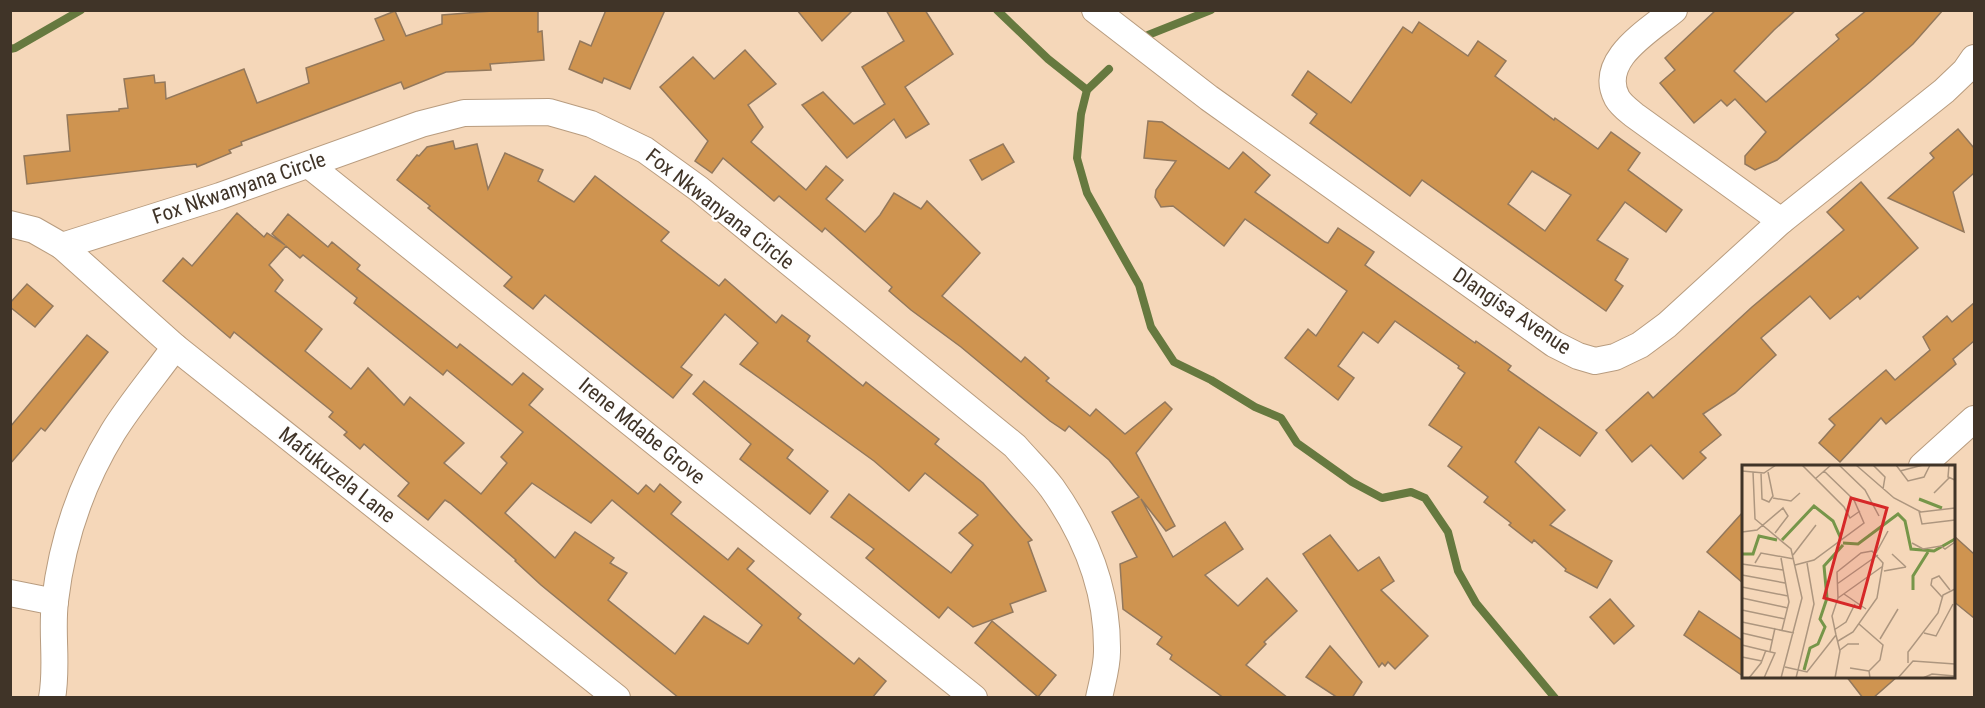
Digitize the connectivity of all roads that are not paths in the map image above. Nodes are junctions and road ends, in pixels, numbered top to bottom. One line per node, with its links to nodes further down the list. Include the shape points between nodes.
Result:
1 (1095, 10): 5 (street, Dlangisa Avenue, via 1276,146 1554,344 1578,356 1595,361 1640,345)
2 (1674, 10): 5 (street, via 1638,39 1613,68 1612,87 1618,100)
3 (1974, 58): 5 (street, Dlangisa Avenue, via 1944,91)
4 (309, 165): 7 (street, Fox Nkwanyana Circle); 15 (street, Irene Mdabe Grove); 16 (street, Fox Nkwanyana Circle, via 421,124 464,113 549,112 591,124 645,150 699,189 1015,446 1051,487 1097,574 1106,613 1107,655)
5 (1781, 221)
6 (10, 224): 7 (street, via 34,230)
7 (62, 246): 8 (street, Mafukuzela Lane)
8 (175, 347): 12 (street, via 114,431 82,491 64,548); 14 (street, Mafukuzela Lane)
9 (1974, 419): 10 (street)
10 (1923, 465)
11 (10, 593): 12 (street)
12 (55, 602): 13 (street)
13 (52, 698)
14 (617, 698)
15 (974, 698)
16 (1100, 698)

